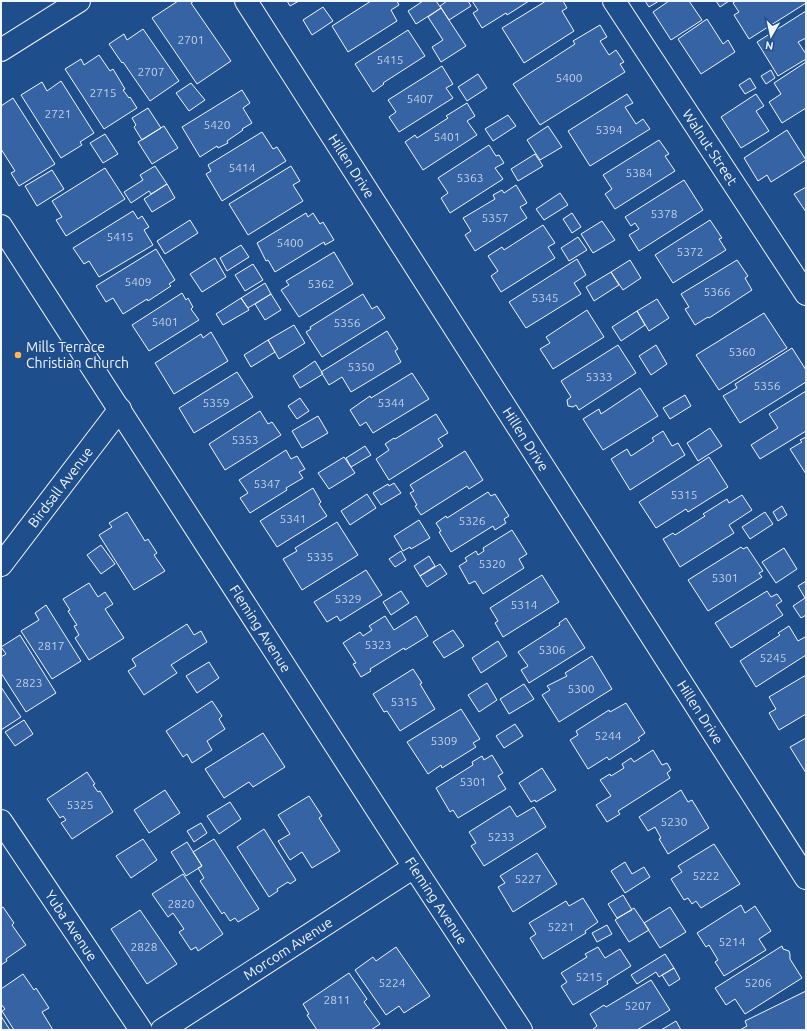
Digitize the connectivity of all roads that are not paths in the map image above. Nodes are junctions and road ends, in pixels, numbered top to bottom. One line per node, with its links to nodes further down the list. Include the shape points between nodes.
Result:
1 (79, 1): 4 (street)
2 (246, 1): 11 (street, Hillen Drive)
3 (614, 1): 6 (street, Walnut Street)
4 (1, 50)
5 (1, 226): 7 (street, Fleming Avenue)
6 (806, 294)
7 (120, 410): 8 (street, Birdsall Avenue); 10 (street, Fleming Avenue)
8 (1, 565)
9 (1, 821): 12 (street, Yuba Avenue)
10 (414, 867): 13 (street, Morcom Avenue); 14 (street, Fleming Avenue)
11 (806, 878)
12 (141, 1030)
13 (162, 1030)
14 (521, 1030)

